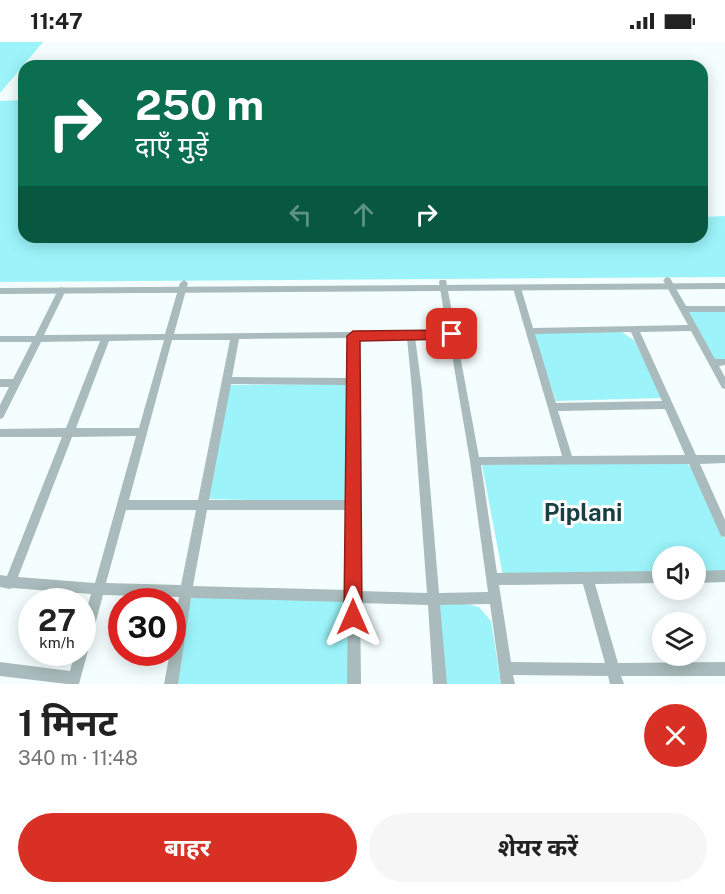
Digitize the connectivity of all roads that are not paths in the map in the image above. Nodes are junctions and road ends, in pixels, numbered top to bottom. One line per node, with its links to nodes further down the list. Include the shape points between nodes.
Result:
1 (725, 280): 3 (street)
2 (0, 284): 5 (street)
3 (669, 284): 4 (street); 6 (street); 7 (street); 10 (street)
4 (444, 285): 5 (street); 7 (street); 15 (street)
5 (183, 286): 8 (street); 21 (street)
6 (725, 286)
7 (517, 288): 14 (street)
8 (62, 290): 9 (street); 19 (street)
9 (0, 291)
10 (683, 309): 11 (street); 12 (street)
11 (725, 309)
12 (694, 328): 13 (street); 24 (street)
13 (634, 329): 14 (street); 30 (street)
14 (530, 331): 31 (street)
15 (452, 334): 17 (street); 39 (street)
16 (353, 336): 17 (street); 18 (street); 26 (street)
17 (411, 336): 55 (street)
18 (235, 337): 21 (street); 25 (street)
19 (38, 338): 20 (street); 22 (street); 28 (street)
20 (106, 338): 21 (street); 33 (street)
21 (168, 338): 34 (street)
22 (0, 339)
23 (725, 362): 24 (street)
24 (713, 363): 29 (street)
25 (227, 380): 26 (street); 40 (street)
26 (353, 381): 42 (street)
27 (0, 383): 28 (street)
28 (15, 383): 32 (street)
29 (725, 385)
30 (668, 405): 31 (street); 36 (street)
31 (552, 407): 38 (street)
32 (0, 415)
33 (70, 432): 34 (street); 35 (street); 49 (street)
34 (142, 432): 41 (street)
35 (0, 433)
36 (693, 459): 37 (street); 38 (street); 43 (street)
37 (725, 459)
38 (568, 460): 39 (street)
39 (475, 461): 48 (street)
40 (203, 504): 41 (street); 42 (street); 52 (street)
41 (121, 505): 50 (street)
42 (354, 505): 53 (street)
43 (725, 532)
44 (725, 576): 46 (street)
45 (652, 577): 47 (street)
46 (706, 577)
47 (587, 578): 48 (street); 62 (street)
48 (493, 579): 54 (street)
49 (5, 582): 50 (street)
50 (100, 589): 51 (street); 56 (street)
51 (108, 589)
52 (186, 591): 53 (street)
53 (353, 595): 55 (street); 65 (street)
54 (494, 598): 55 (street); 59 (street)
55 (433, 599): 66 (street)
56 (96, 603)
57 (78, 666): 63 (street)
58 (174, 666): 64 (street)
59 (505, 668): 62 (street); 67 (street)
60 (0, 669): 63 (street)
61 (725, 669): 62 (street)
62 (613, 670): 68 (street)
63 (73, 681)
64 (171, 684)
65 (354, 684)
66 (440, 684)
67 (508, 684)
68 (617, 684)

